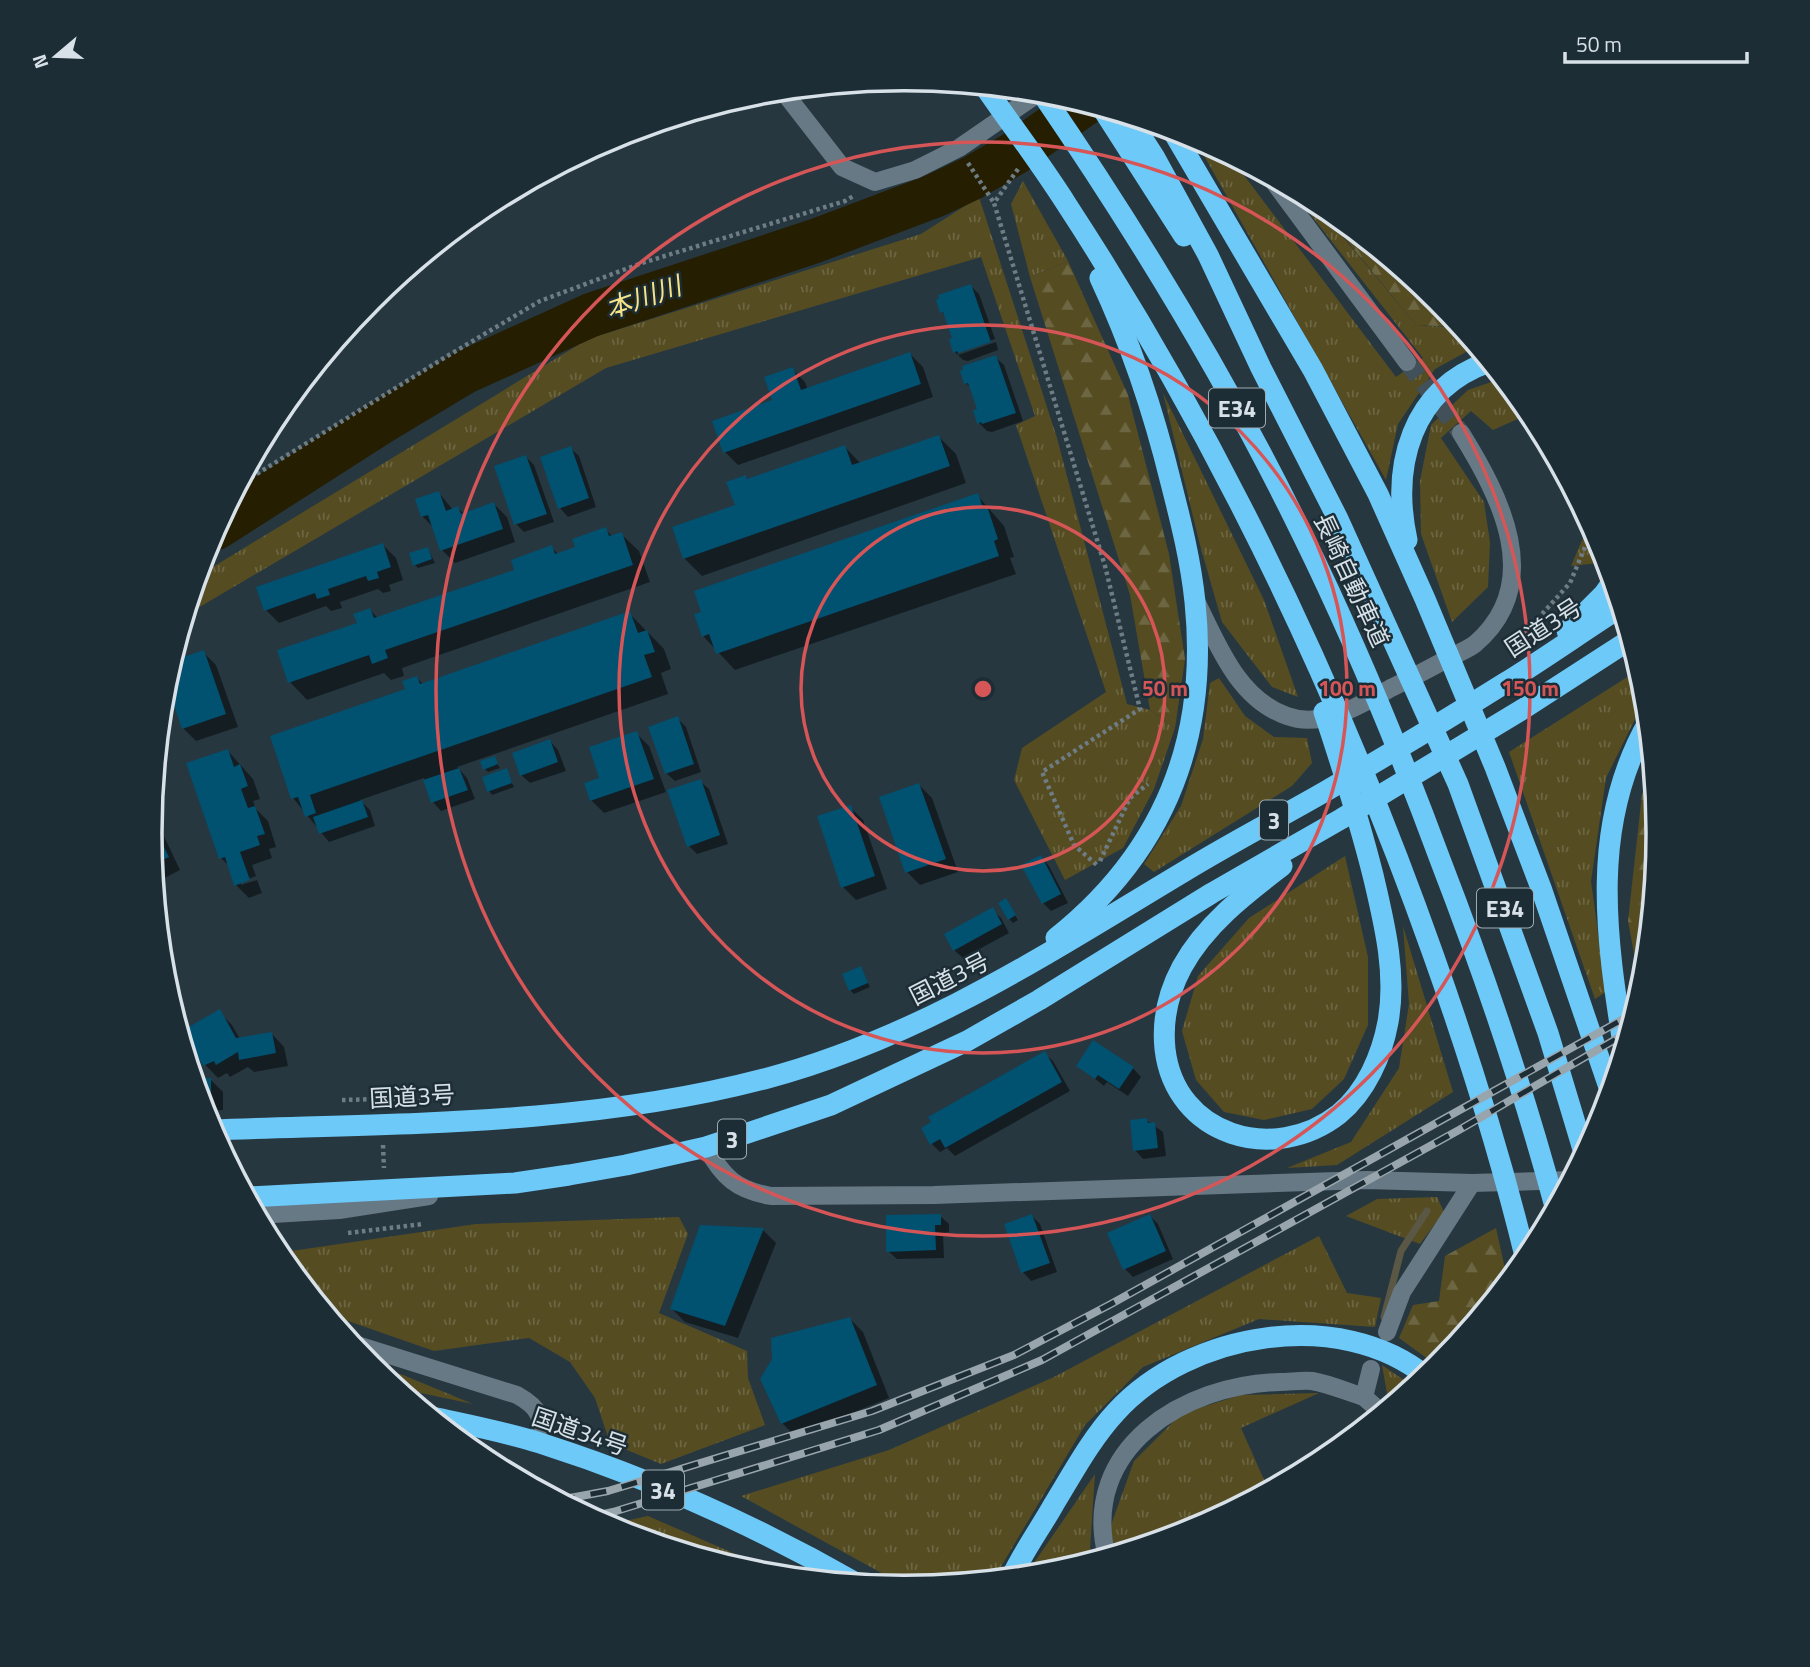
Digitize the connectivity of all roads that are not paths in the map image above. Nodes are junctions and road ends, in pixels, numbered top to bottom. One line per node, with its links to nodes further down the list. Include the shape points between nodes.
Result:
1 (991, 96): 10 (highway)
2 (790, 100): 3 (street, via 842,167 875,182 915,170 958,148)
3 (1027, 101)
4 (1049, 105): 35 (highway, 長崎自動車道 / E34, via 1179,306 1303,535 1422,809 1510,1052)
5 (1113, 121): 8 (highway)
6 (1133, 127): 8 (highway)
7 (1180, 145): 15 (highway, via 1313,370 1378,494)
8 (1148, 162): 27 (highway, 長崎自動車道 / E34, via 1338,519 1458,784 1548,1033)
9 (1285, 195): 11 (street)
10 (1065, 206): 16 (highway, via 1106,292 1145,392 1178,509); 19 (highway, via 1181,394 1260,543)
11 (1407, 362)
12 (1481, 365): 15 (highway, via 1453,379 1433,398 1406,450 1401,509)
13 (1461, 433): 16 (street, via 1495,491 1511,550 1504,603 1492,626 1474,645 1355,707 1310,720 1287,716 1245,688 1225,660)
14 (1606, 589): 20 (highway, via 1578,621)
15 (1425, 599): 25 (highway, via 1494,767)
16 (1195, 600): 23 (highway, via 1197,680 1192,720 1183,757 1156,824 1116,882 1058,936)
17 (1613, 612): 20 (highway, 国道3号 / 3)
18 (1623, 644): 22 (highway, 3)
19 (1314, 668): 22 (highway, via 1379,900 1389,956 1388,1021 1371,1073 1340,1113 1284,1139 1238,1136 1199,1115 1173,1079 1164,1034 1171,988 1216,921); 37 (highway, via 1388,830 1473,1071)
20 (1507, 682): 23 (highway, 国道3号 / 3)
21 (1641, 735): 24 (highway, via 1624,772 1606,869)
22 (1341, 819): 28 (highway, 3, via 967,1041 831,1105)
23 (974, 996): 26 (highway, 国道3号 / 3, via 873,1044 818,1063 714,1091 637,1105 491,1119)
24 (1621, 1029)
25 (1606, 1078)
26 (224, 1130)
27 (1580, 1142)
28 (706, 1147): 30 (highway, 3, via 625,1166); 31 (street, via 718,1169 734,1183 771,1196 1367,1180)
29 (1561, 1180): 31 (street)
30 (515, 1183): 33 (highway, 3); 36 (street, via 339,1210)
31 (1472, 1183): 38 (street, via 1402,1293)
32 (254, 1190): 33 (highway)
33 (319, 1195): 34 (highway, 3)
34 (258, 1197)
35 (1552, 1197)
36 (268, 1215)
37 (1523, 1245)
38 (1387, 1332)
39 (371, 1349): 45 (street, via 530,1402 539,1413)
40 (1371, 1369): 42 (street)
41 (1417, 1371): 47 (highway, via 1368,1345 1306,1334 1247,1342 1191,1360 1137,1392 1116,1412 1095,1438)
42 (1364, 1397): 43 (street); 46 (street, via 1311,1381 1260,1382 1187,1402 1155,1421 1127,1449 1109,1485 1102,1514)
43 (1376, 1408)
44 (452, 1422): 45 (highway, 国道34号 / 34)
45 (538, 1443): 48 (highway, 国道34号 / 34, via 605,1465 721,1514)
46 (1106, 1548)
47 (1017, 1567)
48 (835, 1572)

